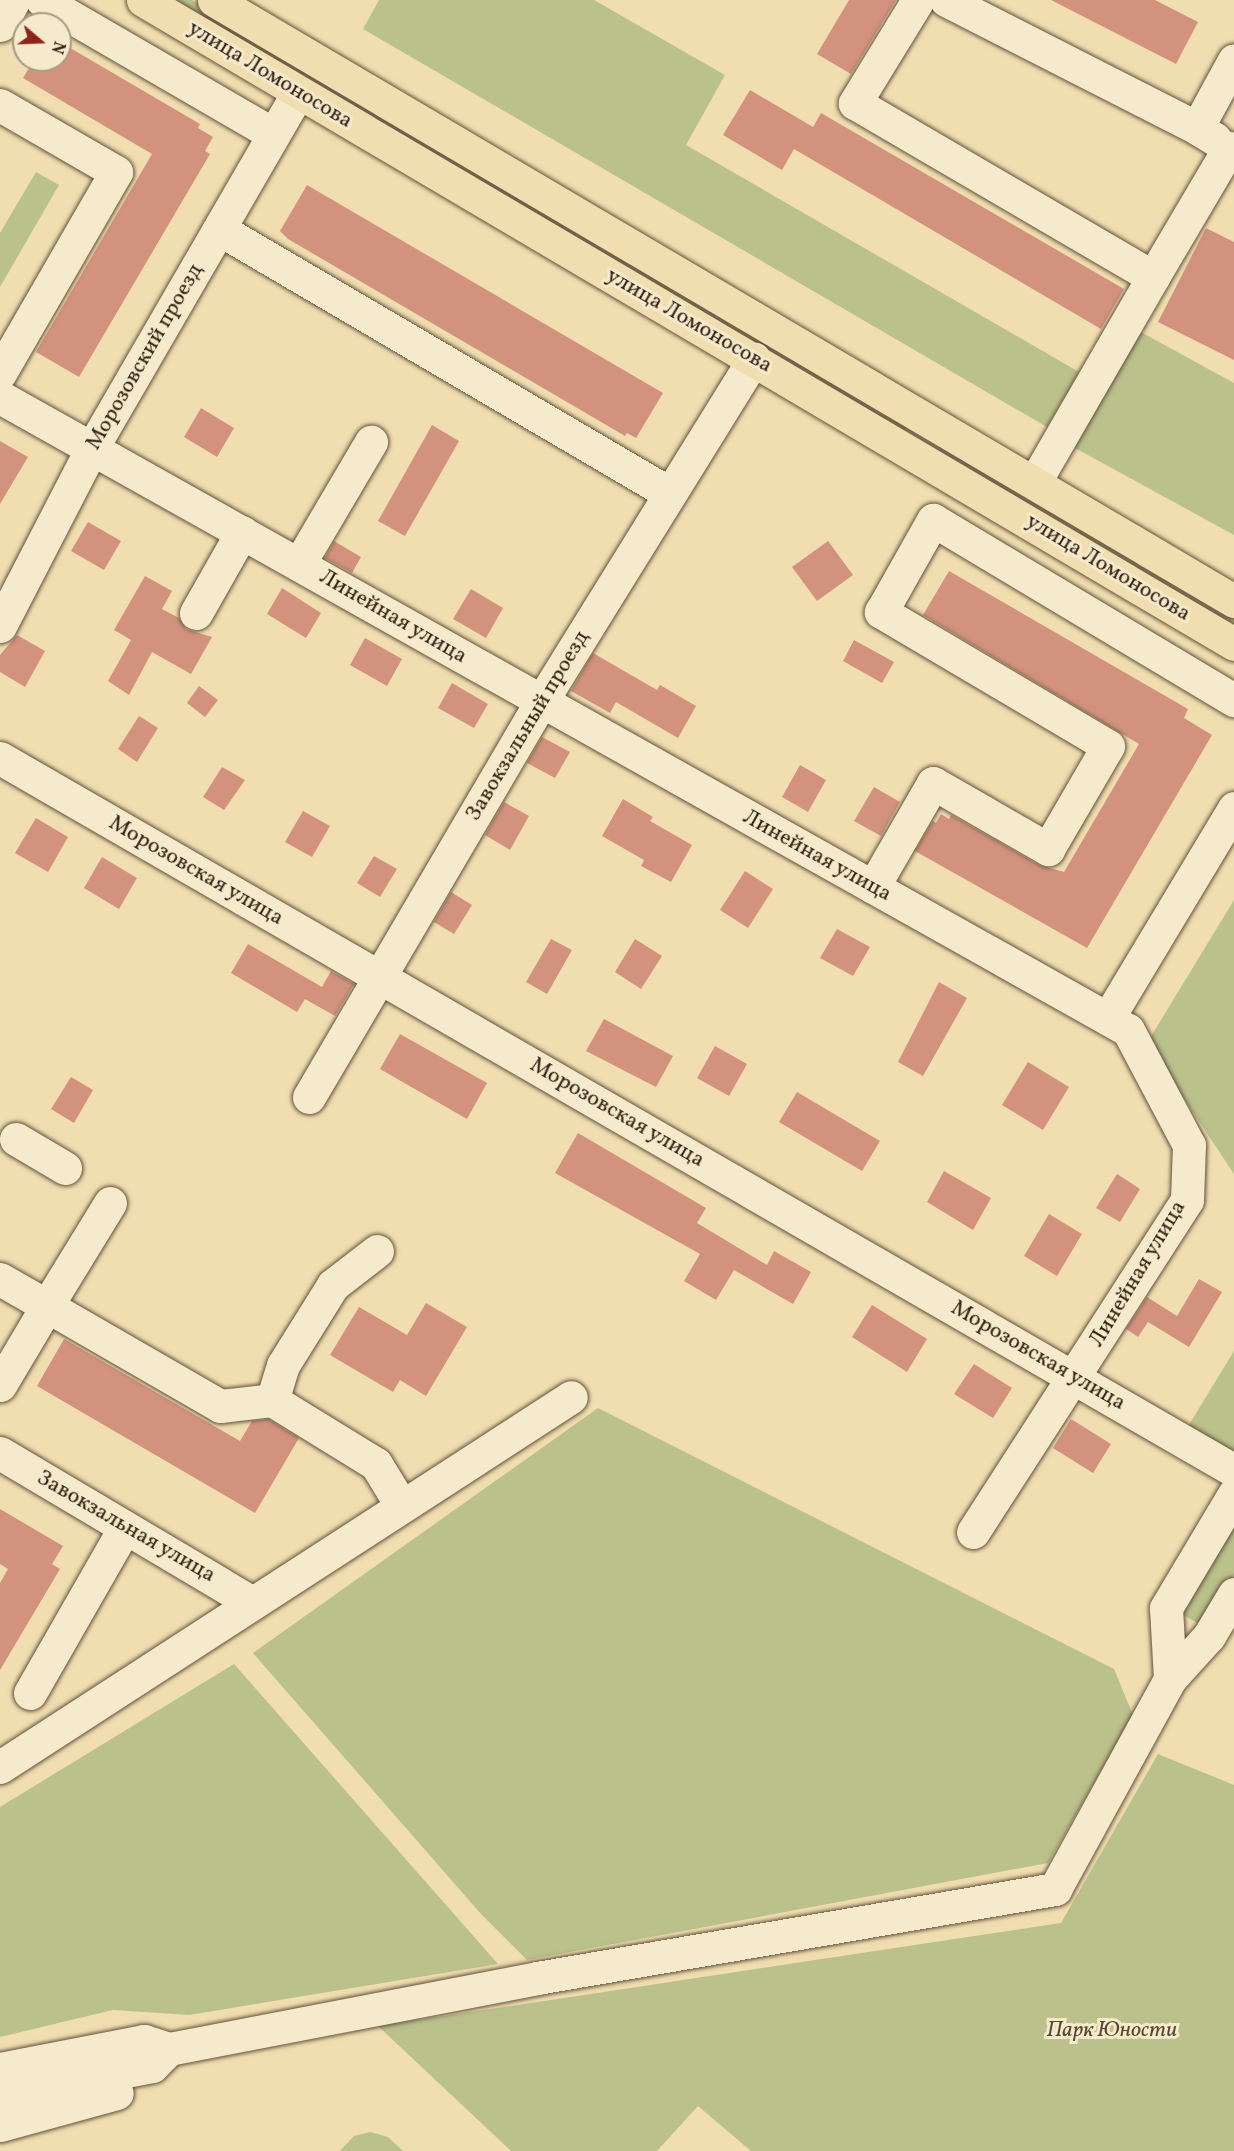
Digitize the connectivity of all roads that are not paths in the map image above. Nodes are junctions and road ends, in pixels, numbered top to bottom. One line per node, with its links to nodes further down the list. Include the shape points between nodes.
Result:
1 (14, 0): 7 (street)
2 (42, 0): 12 (street)
3 (143, 0): 9 (main road, улица Ломоносова)
4 (214, 0): 19 (main road, улица Ломоносова)
5 (918, 0): 15 (street, via 855,104)
6 (946, 0): 11 (street)
7 (0, 25)
8 (1234, 60): 11 (street)
9 (298, 93): 12 (street, Морозовский проезд); 16 (main road, улица Ломоносова)
10 (0, 105): 17 (street, via 116,172)
11 (1197, 128): 13 (street)
12 (273, 134): 14 (street, Морозовский проезд)
13 (1232, 149): 15 (street)
14 (219, 229): 21 (street, Морозовский проезд); 24 (street)
15 (1153, 277): 23 (street)
16 (754, 359): 22 (main road, улица Ломоносова); 24 (street, Завокзальный проезд)
17 (0, 373)
18 (0, 397): 21 (street, Линейная улица)
19 (933, 421): 22 (main road); 23 (main road, улица Ломоносова)
20 (372, 442): 26 (street)
21 (92, 448): 25 (street, Линейная улица); 29 (street, Морозовский проезд)
22 (915, 453): 30 (main road, улица Ломоносова)
23 (1035, 481): 27 (main road, улица Ломоносова)
24 (669, 493): 32 (street, Завокзальный проезд)
25 (242, 532): 26 (street, Линейная улица); 28 (street)
26 (299, 564): 32 (street, Линейная улица)
27 (1234, 601)
28 (196, 613)
29 (0, 626)
30 (1234, 644)
31 (1234, 700): 35 (street, via 933,520 881,612 1108,746 1048,849 933,783)
32 (541, 702): 35 (street, Линейная улица); 36 (street, Завокзальный проезд)
33 (0, 758): 36 (street, Морозовская улица)
34 (1234, 808): 37 (street)
35 (873, 887): 37 (street, Линейная улица)
36 (380, 977): 38 (street, Завокзальный проезд); 45 (street, Морозовская улица)
37 (1108, 1018): 45 (street, Линейная улица, via 1128,1030 1189,1145 1187,1200)
38 (309, 1098)
39 (16, 1139): 40 (street)
40 (65, 1168)
41 (110, 1203): 44 (street)
42 (377, 1251): 48 (street, via 333,1286 283,1365)
43 (0, 1279): 44 (street)
44 (47, 1306): 46 (street); 48 (street, via 220,1406)
45 (1076, 1376): 50 (street, Морозовская улица); 53 (street, Линейная улица)
46 (0, 1385)
47 (571, 1397): 51 (street)
48 (272, 1400): 51 (street, via 376,1464)
49 (0, 1454): 52 (street, Завокзальная улица)
50 (1234, 1482): 56 (street, via 1166,1608)
51 (401, 1505): 55 (street)
52 (125, 1527): 55 (street, Завокзальная улица); 57 (street)
53 (973, 1532)
54 (1234, 1594): 56 (street, via 1209,1636)
55 (251, 1602): 58 (street)
56 (1170, 1679): 59 (street, via 1055,1889 537,1978)
57 (30, 1693)
58 (0, 1767)
59 (169, 2049): 60 (street, via 144,2041); 62 (street, via 152,2066)
60 (0, 2069)
61 (133, 2089): 63 (street)
62 (0, 2096)
63 (0, 2125)

